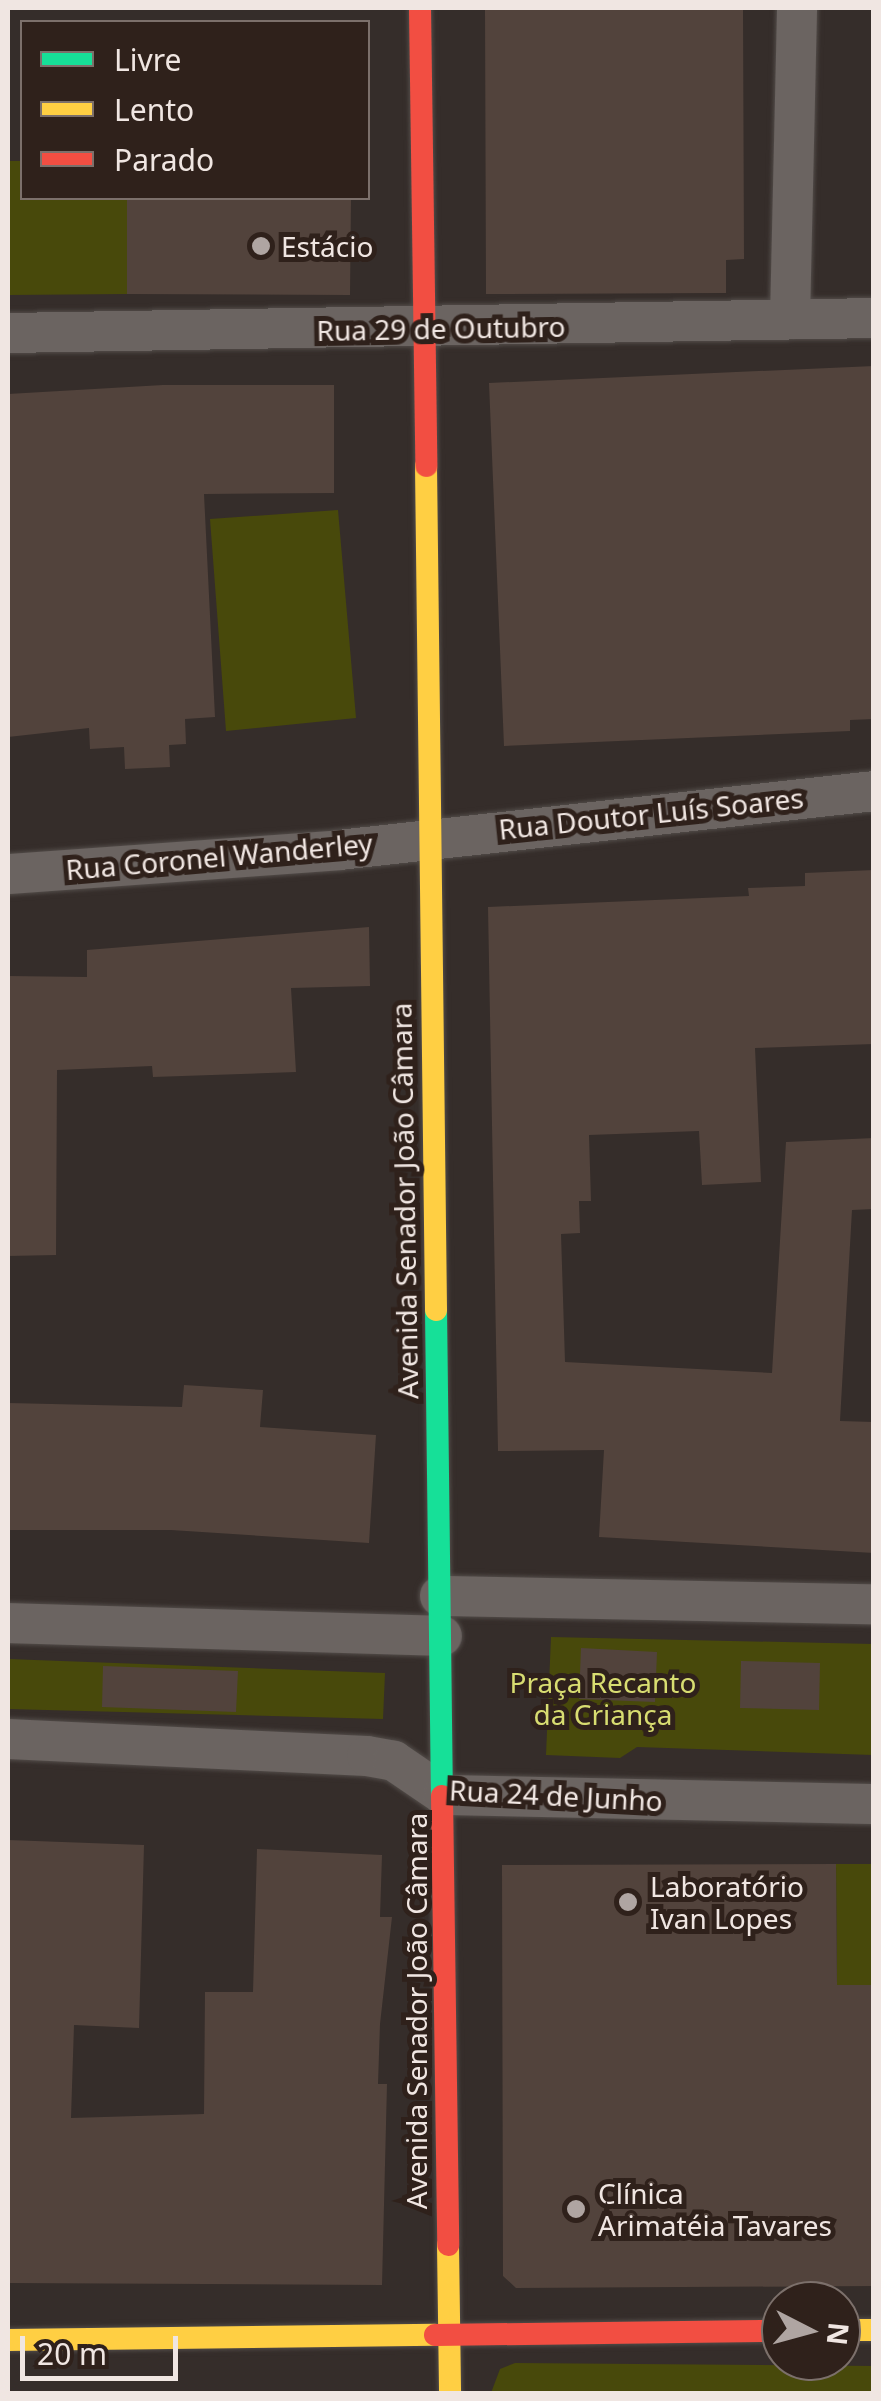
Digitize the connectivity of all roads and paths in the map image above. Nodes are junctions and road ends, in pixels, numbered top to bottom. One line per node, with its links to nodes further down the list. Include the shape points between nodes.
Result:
1 (420, 8): 5 (main road, Avenida Senador João Câmara)
2 (796, 8): 4 (street)
3 (874, 318): 4 (street, Rua 29 de Outubro)
4 (790, 319): 5 (street, Rua 29 de Outubro)
5 (423, 329): 6 (street, Rua 29 de Outubro); 8 (main road, Avenida Senador João Câmara)
6 (8, 334)
7 (874, 791): 8 (street, Rua Doutor Luís Soares)
8 (429, 835): 9 (street, Rua Coronel Wanderley, via 339,850); 10 (main road, Avenida Senador João Câmara)
9 (8, 874)
10 (440, 1596): 11 (street); 13 (main road, Avenida Senador João Câmara)
11 (874, 1604)
12 (8, 1623): 13 (street)
13 (442, 1636): 15 (main road, Avenida Senador João Câmara)
14 (8, 1739): 15 (street, Rua 24 de Junho, via 366,1756 394,1761)
15 (444, 1795): 16 (street, Rua 24 de Junho); 18 (main road, Avenida Senador João Câmara)
16 (874, 1804)
17 (761, 2331): 18 (main road)
18 (450, 2334): 19 (main road); 20 (main road, Avenida Senador João Câmara)
19 (8, 2340)
20 (450, 2394)

